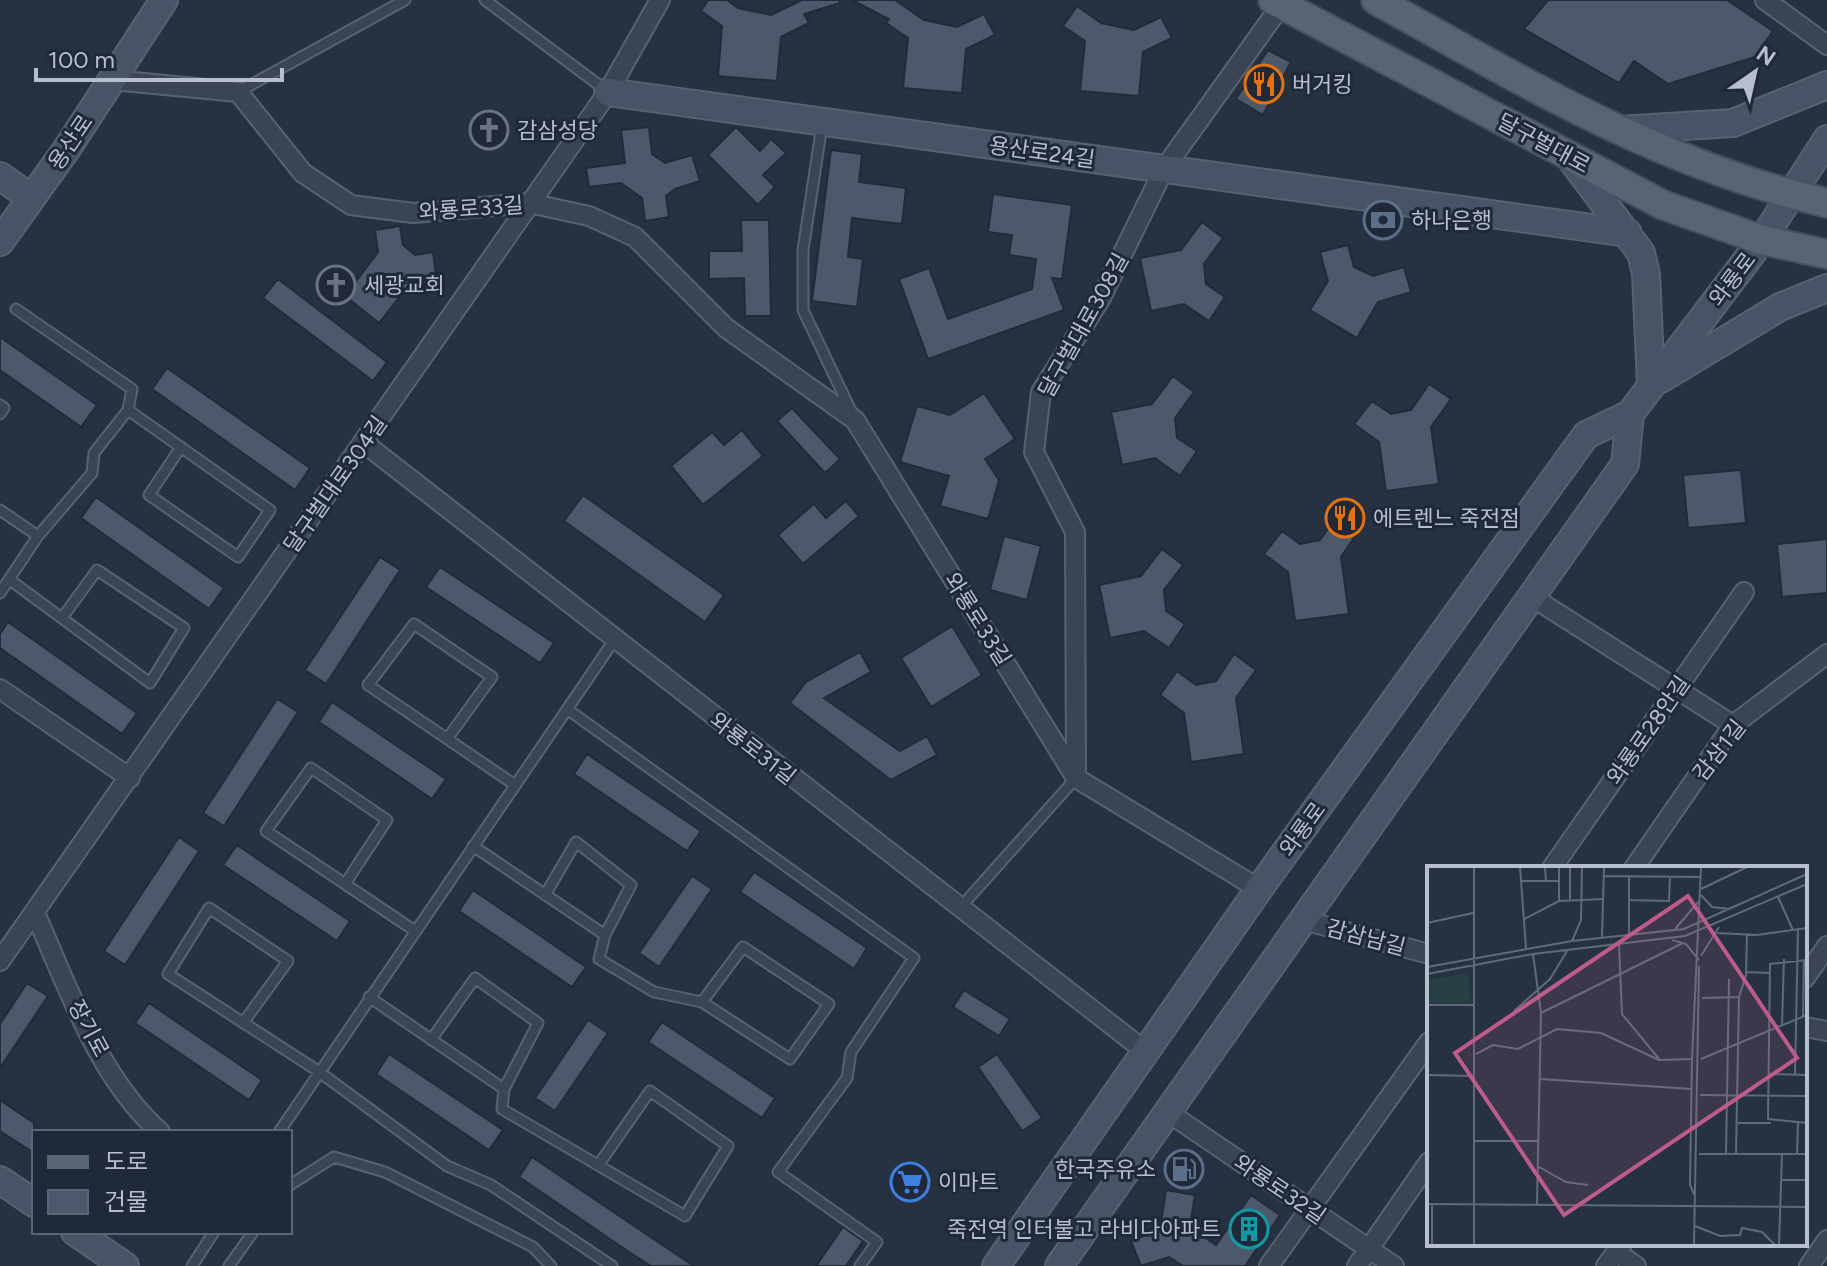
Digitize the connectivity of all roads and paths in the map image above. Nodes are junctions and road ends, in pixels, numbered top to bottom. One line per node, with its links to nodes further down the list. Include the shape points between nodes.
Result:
1 (164, 0): 9 (main road, 용산로)
2 (405, 0): 11 (lane)
3 (485, 0): 12 (lane, 용산로24길)
4 (660, 0): 12 (street, 달구벌대로304길)
5 (1376, 0): 14 (main road, 달구벌대로)
6 (1765, 0): 8 (street)
7 (1277, 2): 16 (main road, 달구벌대로); 17 (street, 달구벌대로308길)
8 (1827, 45)
9 (112, 80): 11 (street); 20 (main road, 용산로)
10 (1827, 85): 14 (main road, via 1733,123)
11 (238, 92): 21 (street, 와룡로33길, via 303,173 351,205 413,213)
12 (608, 92): 13 (main road, 용산로24길); 21 (street, 달구벌대로304길)
13 (822, 121): 17 (main road, 용산로24길); 34 (lane, 와룡로33길, via 803,250 803,310)
14 (1613, 130): 19 (main road, 달구벌대로, via 1686,161)
15 (1827, 139): 19 (main road, 와룡로)
16 (1568, 155): 23 (main road); 24 (main road, 달구벌대로, via 1663,205)
17 (1164, 169): 23 (main road, 용산로24길); 52 (street, 달구벌대로308길, via 1101,298 1041,392 1034,452 1075,532)
18 (0, 176): 20 (main road)
19 (1791, 195): 22 (main road, 달구벌대로); 24 (main road, 와룡로)
20 (31, 198): 25 (main road, 용산로)
21 (529, 203): 34 (street, 와룡로33길, via 589,216 635,237 726,328); 35 (street, 달구벌대로304길)
22 (1827, 203)
23 (1628, 233): 29 (main road, via 1646,274)
24 (1762, 240): 26 (main road, 달구벌대로); 29 (main road, 와룡로)
25 (0, 242)
26 (1827, 254)
27 (1826, 289): 29 (main road, via 1780,307)
28 (16, 309): 31 (lane, via 132,389)
29 (1651, 385): 33 (main road, 와룡로)
30 (0, 405): 32 (lane)
31 (128, 410): 36 (lane); 38 (lane, via 94,453 92,473)
32 (0, 414)
33 (1630, 414): 42 (main road, via 1625,464); 58 (main road, 와룡로, via 1586,435)
34 (855, 420): 52 (street, 와룡로33길)
35 (364, 443): 44 (street, 와룡로31길); 51 (street, 달구벌대로304길)
36 (181, 447): 36 (lane, via 270,510 238,557 149,495)
37 (0, 510): 38 (lane)
38 (38, 536): 39 (lane)
39 (10, 580): 41 (lane); 43 (lane)
40 (1744, 592): 46 (street, 와룡로28안길)
41 (0, 593)
42 (1532, 597): 46 (street); 62 (main road)
43 (62, 618): 43 (lane, via 150,683 184,628 97,570)
44 (615, 639): 48 (lane); 60 (street, 와룡로31길)
45 (1827, 654): 49 (street, 감삼1길)
46 (1677, 687): 49 (street); 55 (street, 와룡로28안길)
47 (0, 689): 51 (street)
48 (567, 709): 53 (lane); 99 (lane, via 914,958 851,1052 847,1078 778,1172 877,1242)
49 (1733, 725): 56 (street, 감삼1길)
50 (447, 739): 50 (lane, via 368,685 414,624 492,677); 53 (lane)
51 (130, 778): 61 (street, 달구벌대로304길)
52 (1076, 778): 58 (street, 와룡로33길); 60 (lane)
53 (515, 785): 54 (lane)
54 (473, 846): 59 (lane); 63 (lane)
55 (1553, 866)
56 (1635, 866)
57 (345, 884): 57 (lane, via 266,831 311,768 387,820); 63 (lane)
58 (1259, 889): 76 (main road, 와룡로)
59 (545, 895): 64 (lane); 64 (lane, via 576,842 631,885)
60 (959, 909): 76 (street, 와룡로31길)
61 (35, 913): 67 (street, 달구벌대로304길); 80 (street, 장기로, via 75,1005 127,1097)
62 (1303, 920): 66 (street, 감삼남길); 79 (main road)
63 (415, 931): 69 (lane)
64 (605, 935): 70 (lane, via 599,959 654,992)
65 (1827, 946): 68 (street)
66 (1427, 953)
67 (0, 961)
68 (1807, 975)
69 (369, 997): 74 (lane); 77 (lane)
70 (702, 1002): 70 (lane, via 790,1059 829,1004 743,947)
71 (243, 1023): 71 (lane, via 168,974 209,908 288,961); 77 (lane)
72 (1807, 1027): 73 (street)
73 (1827, 1031)
74 (431, 1040): 78 (lane); 78 (lane, via 475,978 538,1023)
75 (1427, 1045): 87 (street)
76 (1145, 1051): 100 (main road, 와룡로)
77 (318, 1071): 81 (lane); 98 (lane, via 447,1166 491,1185)
78 (504, 1089): 82 (lane, via 502,1109)
79 (1166, 1111): 87 (street, 와룡로32길); 101 (main road)
80 (158, 1130)
81 (280, 1130)
82 (599, 1164): 82 (lane, via 685,1216 728,1146 650,1091)
83 (1427, 1165): 92 (street)
84 (0, 1180): 86 (main road)
85 (292, 1184): 97 (lane, via 334,1157 385,1172 533,1247)
86 (32, 1202)
87 (1309, 1208): 92 (street, 와룡로32길); 102 (street)
88 (78, 1234): 94 (main road)
89 (213, 1234): 95 (lane)
90 (252, 1234): 96 (lane)
91 (1827, 1240): 106 (street)
92 (1369, 1249): 103 (street); 104 (street, 와룡로32길)
93 (1615, 1254): 105 (street)
94 (125, 1266)
95 (192, 1266)
96 (229, 1266)
97 (551, 1266)
98 (612, 1266)
99 (860, 1266)
100 (996, 1266)
101 (1059, 1266)
102 (1269, 1266)
103 (1357, 1266)
104 (1394, 1266)
105 (1636, 1266)
106 (1809, 1266)

